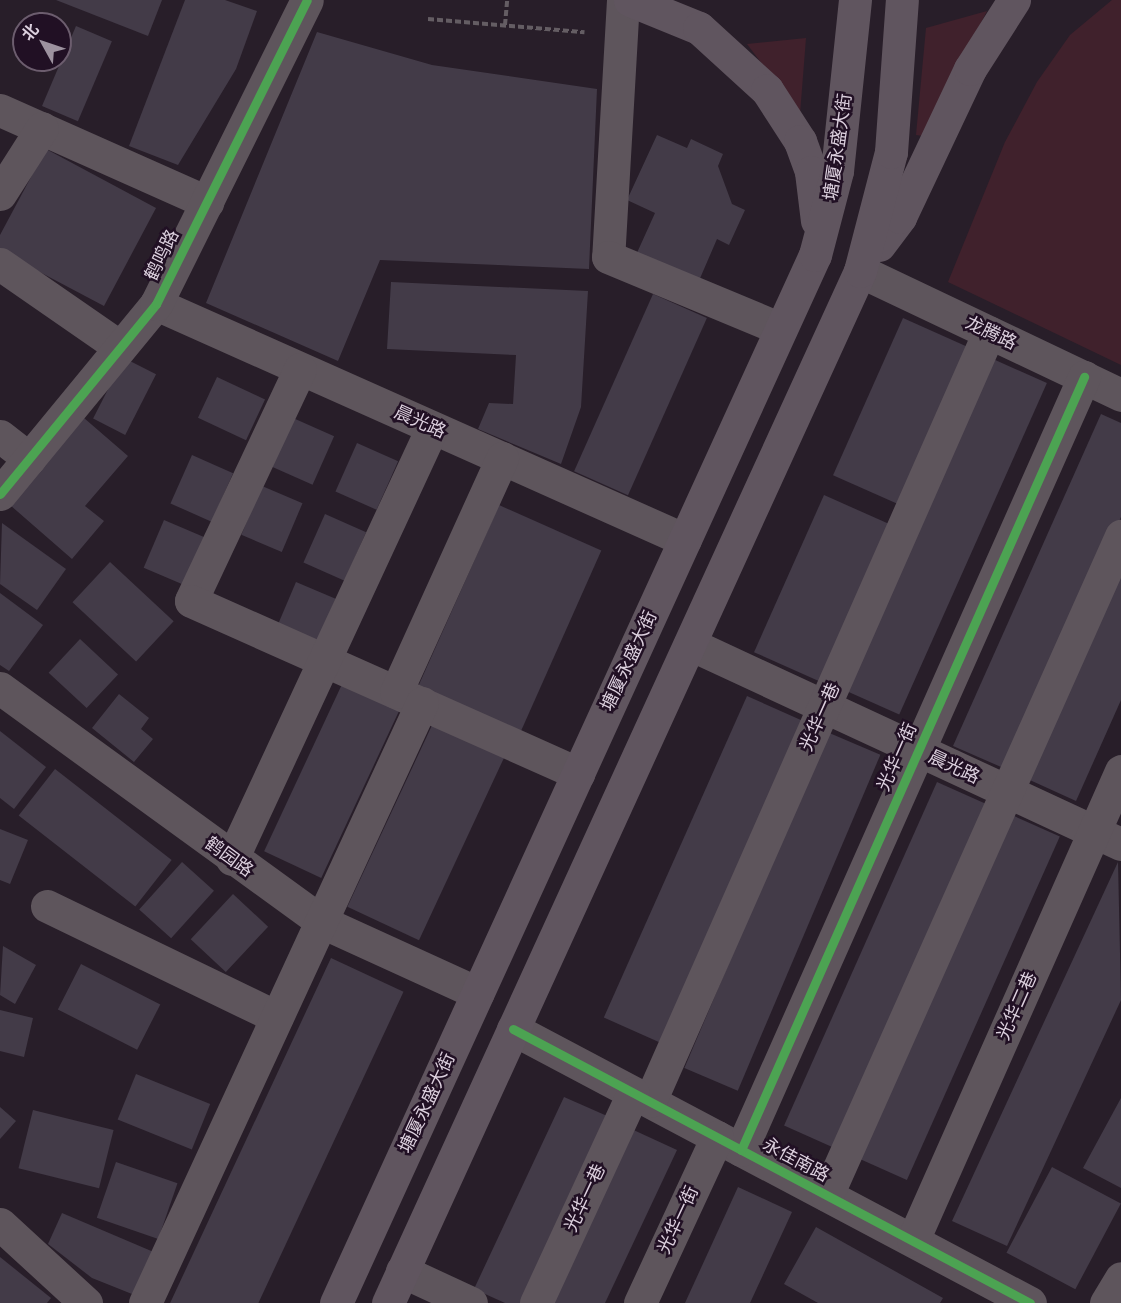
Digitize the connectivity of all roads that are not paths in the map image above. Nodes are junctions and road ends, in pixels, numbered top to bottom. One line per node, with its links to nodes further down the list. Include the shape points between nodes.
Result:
1 (307, 0): 10 (street, 鹤鸣路)
2 (623, 0): 15 (street, via 608,257)
3 (630, 0): 11 (main road, via 677,17 727,48 784,114 811,172)
4 (855, 0): 11 (main road, 塘厦永盛大街, via 837,171)
5 (902, 0): 13 (main road, via 891,152)
6 (1014, 0): 13 (main road, via 970,69 900,217)
7 (0, 110): 8 (street)
8 (42, 128): 9 (street); 10 (street)
9 (0, 194)
10 (207, 202): 14 (street, 鹤鸣路)
11 (815, 255): 15 (main road, 塘厦永盛大街)
12 (0, 264): 17 (street)
13 (860, 271): 16 (street, 龙腾路); 28 (main road)
14 (156, 304): 17 (street, 鹤鸣路); 18 (street, 晨光路)
15 (781, 329): 27 (main road, 塘厦永盛大街)
16 (989, 332): 19 (street, 龙腾路); 32 (street, 光华一巷)
17 (120, 347): 24 (street, 鹤鸣路)
18 (300, 369): 21 (street, 晨光路); 29 (street, via 191,601)
19 (1084, 377): 20 (street, 龙腾路); 33 (street, 光华一街)
20 (1121, 395)
21 (432, 428): 23 (street, 晨光路); 29 (street)
22 (0, 436): 24 (street)
23 (502, 458): 27 (street, 晨光路); 31 (street)
24 (29, 459): 25 (street, 鹤鸣路)
25 (0, 494)
26 (1121, 536): 36 (street)
27 (685, 540): 35 (main road, 塘厦永盛大街)
28 (690, 644): 32 (street, 晨光路); 43 (main road)
29 (324, 660): 31 (street); 38 (street)
30 (0, 688): 38 (street, 鹤园路)
31 (409, 698): 35 (street); 40 (street)
32 (825, 706): 33 (street, 晨光路); 44 (street, 光华一巷)
33 (918, 750): 36 (street, 晨光路); 45 (street, 光华一街)
34 (1121, 771): 37 (street, 光华二巷)
35 (578, 773): 41 (main road, 塘厦永盛大街)
36 (1007, 791): 37 (street, 晨光路); 46 (street)
37 (1108, 838): 48 (street, 光华二巷)
38 (232, 859): 40 (street, 鹤园路)
39 (47, 906): 42 (street)
40 (322, 922): 41 (street, 鹤园路); 42 (street)
41 (478, 993): 53 (main road, 塘厦永盛大街)
42 (277, 1017): 52 (street)
43 (513, 1029): 44 (street, 永佳南路); 49 (main road)
44 (642, 1097): 45 (street, 永佳南路); 56 (street, 光华一巷)
45 (729, 1143): 46 (street, 永佳南路); 57 (street, 光华一街)
46 (827, 1195): 48 (street, 永佳南路)
47 (0, 1224): 51 (street)
48 (913, 1240): 58 (street, 永佳南路)
49 (402, 1271): 54 (main road); 55 (street)
50 (1121, 1278): 59 (street)
51 (86, 1303)
52 (145, 1303)
53 (336, 1303)
54 (388, 1303)
55 (471, 1303)
56 (536, 1303)
57 (640, 1303)
58 (1030, 1303)
59 (1106, 1303)

